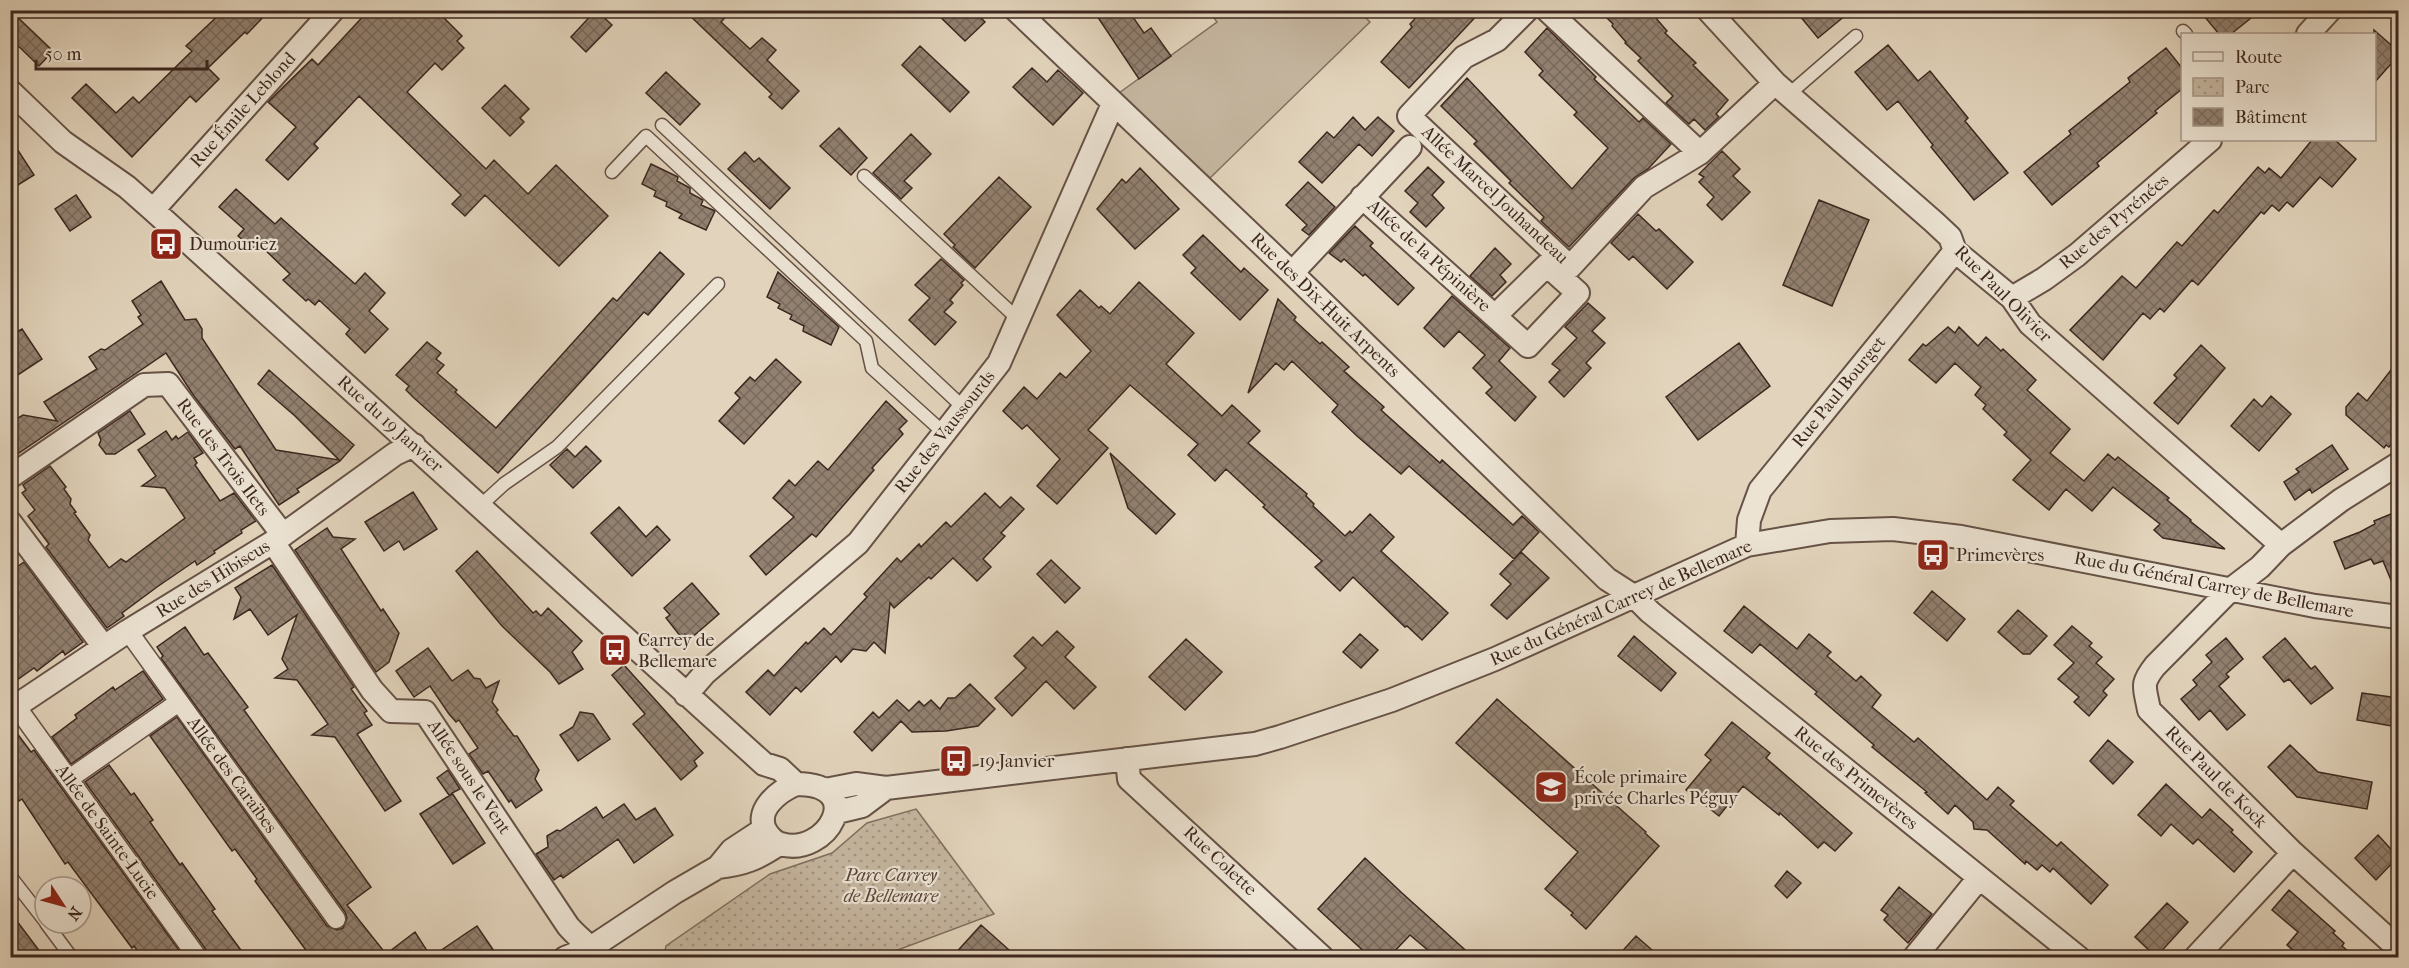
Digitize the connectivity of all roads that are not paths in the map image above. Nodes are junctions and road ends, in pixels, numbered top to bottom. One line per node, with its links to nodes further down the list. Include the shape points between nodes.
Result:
1 (333, 10): 19 (street, Rue Émile Leblond)
2 (1016, 10): 11 (street, Rue des Dix-Huit Arpents)
3 (1527, 10): 15 (street, Allée Marcel Jouhandeau, via 1497,40 1464,57 1409,116 1570,267 1644,187)
4 (1548, 10): 15 (street)
5 (1708, 10): 9 (street, Rue Paul Olivier)
6 (2330, 10): 7 (street)
7 (2309, 33)
8 (1856, 36): 9 (lane)
9 (1782, 89): 15 (street, Allée Marcel Jouhandeau); 20 (street, Rue Paul Olivier, via 1934,222 1950,237)
10 (10, 91): 19 (street, Rue du 19 Janvier, via 63,141)
11 (1113, 104): 21 (street, Rue des Dix-Huit Arpents); 25 (street, Rue des Vaussourds)
12 (662, 125): 26 (lane)
13 (2209, 141): 23 (street, Rue des Pyrénées, via 2078,255)
14 (1410, 147): 18 (street, Allée de la Pépinière)
15 (1700, 153)
16 (612, 172): 27 (lane, via 646,136 866,341 872,368)
17 (864, 176): 25 (lane)
18 (1362, 197): 21 (street, Allée de la Pépinière); 24 (street, Allée de la Pépinière)
19 (153, 210): 28 (street, Rue du 19 Janvier)
20 (1955, 251): 23 (street, Rue Paul Olivier); 34 (street, Rue Paul Bourget, via 1760,490 1749,520)
21 (1292, 273): 37 (street, Rue des Dix-Huit Arpents, via 1607,579)
22 (718, 285): 31 (lane, via 557,447)
23 (2012, 298): 35 (street, Rue Paul Olivier, via 2030,324)
24 (1496, 316)
25 (1018, 319): 26 (street, Rue des Vaussourds, via 999,363)
26 (964, 408): 27 (street, Rue des Vaussourds)
27 (944, 433): 41 (street, Rue des Vaussourds, via 858,543 705,673)
28 (414, 445): 31 (street, Rue du 19 Janvier); 33 (street, Rue des Hibiscus, via 395,454)
29 (2398, 464): 35 (street)
30 (10, 477): 33 (street, Rue des Trois Ilets, via 144,385 168,384)
31 (479, 507): 41 (street, Rue du 19 Janvier)
32 (10, 522): 40 (street)
33 (278, 539): 39 (street, Rue des Hibiscus); 60 (street, Allée sous le Vent, via 372,690 391,711 425,712 568,926)
34 (1747, 545): 36 (street, Rue du Général Carrey de Bellemare, via 1830,531 1893,529 1960,537); 37 (street, Rue du Général Carrey de Bellemare)
35 (2281, 545): 36 (street)
36 (2230, 590): 38 (street, Rue du Général Carrey de Bellemare); 53 (street, Rue Paul de Kock, via 2145,679 2149,710)
37 (1635, 597): 44 (street, Rue du Général Carrey de Bellemare, via 1495,659 1333,720 1255,744); 55 (street, Rue des Primevères)
38 (2398, 617)
39 (128, 631): 40 (street, Rue des Hibiscus); 42 (street, Allée des Caraïbes)
40 (104, 647): 43 (street, Rue des Hibiscus)
41 (686, 694): 45 (street, Rue du 19 Janvier)
42 (179, 702): 46 (street); 57 (street, Allée des Caraïbes)
43 (13, 708): 46 (street, Allée de Sainte-Lucie)
44 (1127, 759): 48 (street, Rue du Général Carrey de Bellemare); 64 (street, Rue Colette, via 1129,778)
45 (764, 764): 47 (street, Rue du 19 Janvier, via 780,769); 50 (street, Rue du 19 Janvier, via 766,781)
46 (69, 779): 62 (street, Allée de Sainte-Lucie)
47 (796, 784): 49 (street); 50 (street)
48 (886, 788): 49 (street, Rue du Général Carrey de Bellemare, via 856,784); 51 (street, via 862,806)
49 (825, 790): 51 (street)
50 (776, 796): 52 (street, via 764,816)
51 (837, 812): 52 (street, via 826,831 813,841 790,846)
52 (772, 836): 60 (street, via 757,859 718,867 675,892)
53 (2293, 853): 59 (street, Rue Paul de Kock); 67 (street)
54 (10, 876): 56 (lane)
55 (1979, 878): 65 (street); 66 (street, Rue des Primevères)
56 (33, 905)
57 (336, 919)
58 (56, 935): 61 (lane)
59 (2398, 948)
60 (591, 954): 63 (street)
61 (72, 957)
62 (198, 957)
63 (565, 957)
64 (1323, 957)
65 (1914, 957)
66 (2079, 957)
67 (2195, 957)

